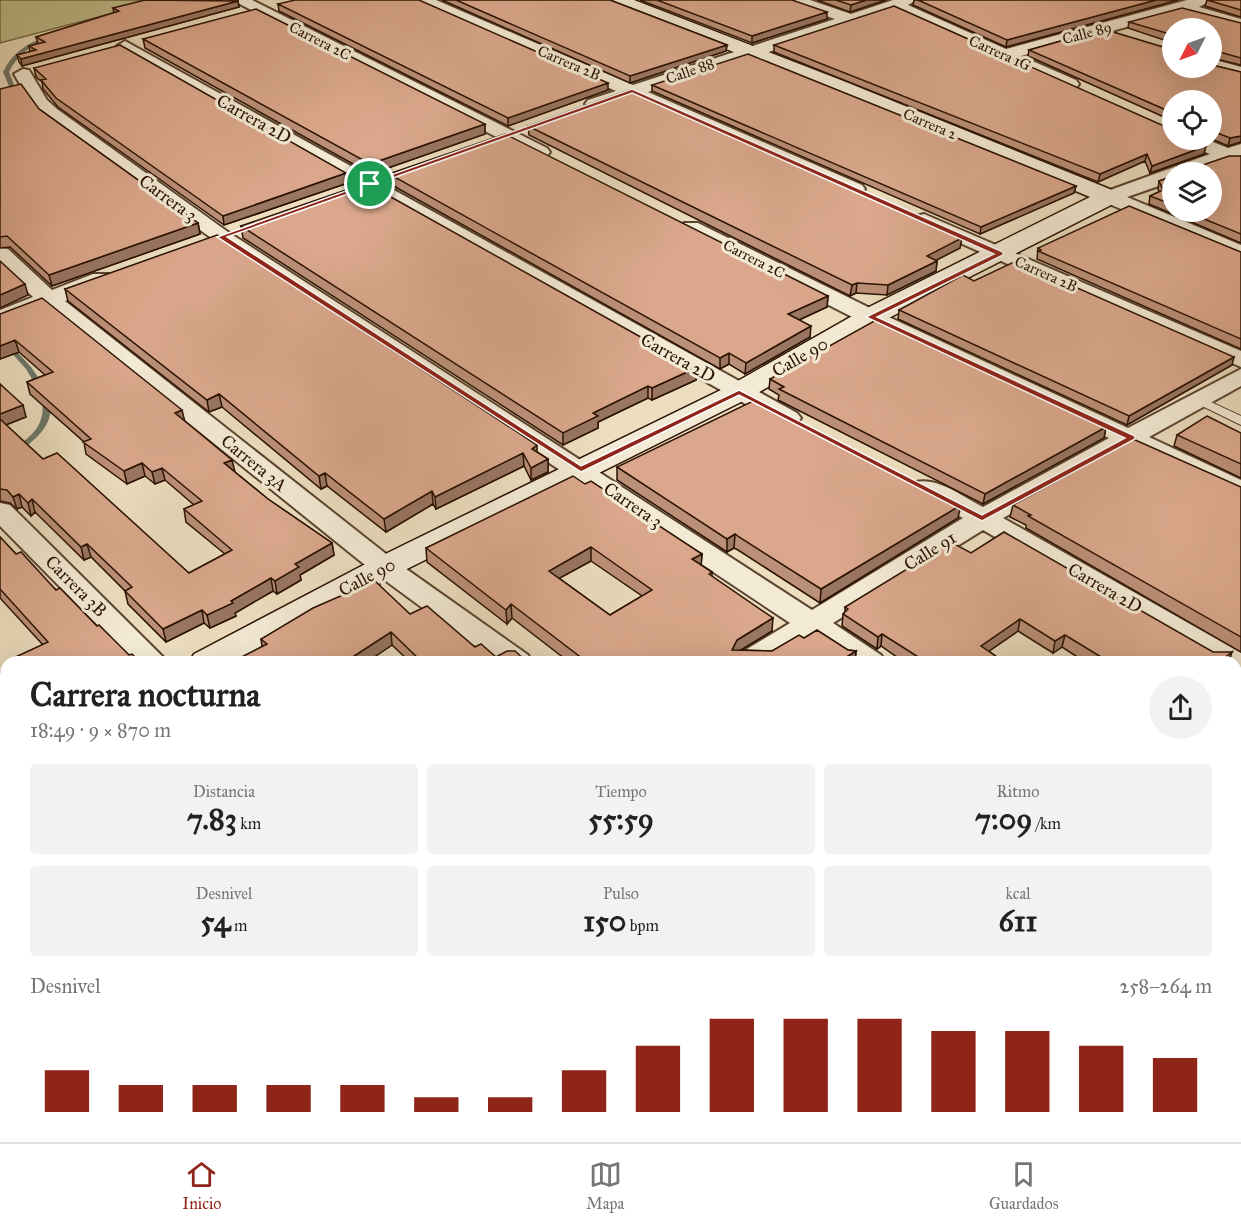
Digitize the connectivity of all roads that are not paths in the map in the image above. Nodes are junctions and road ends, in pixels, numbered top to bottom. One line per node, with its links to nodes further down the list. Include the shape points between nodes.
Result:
1 (423, 0): 20 (street, Carrera 2B)
2 (617, 0): 15 (street, Carrera 2)
3 (794, 0): 10 (street)
4 (1140, 0): 9 (street)
5 (1205, 0): 9 (street, Calle 89)
6 (285, 2): 8 (street)
7 (901, 3): 10 (street, Calle 88); 16 (street, Carrera 1G)
8 (245, 7): 24 (street, Carrera 2C)
9 (1177, 8): 11 (street); 12 (street, Calle 89)
10 (847, 18): 15 (street, Calle 88)
11 (1241, 24)
12 (1103, 28): 13 (street); 16 (street, Calle 89)
13 (1133, 38)
14 (129, 45): 44 (street, Carrera 2D)
15 (747, 51): 20 (street, Calle 88); 32 (street, Carrera 2)
16 (1004, 55): 21 (street, Carrera 1G)
17 (1222, 67): 18 (street)
18 (1241, 73)
19 (20, 74): 49 (street, Carrera 3, via 50,113 221,237)
20 (632, 90): 22 (street, Calle 88); 31 (street, Carrera 2B)
21 (1088, 93)
22 (580, 109)
23 (527, 128): 24 (street)
24 (506, 135): 25 (street); 28 (street, Carrera 2C)
25 (485, 143)
26 (1222, 150): 27 (street)
27 (1236, 155): 29 (street)
28 (560, 162)
29 (1212, 162)
30 (1162, 178): 32 (street, Calle 90)
31 (870, 196)
32 (1109, 197): 35 (street, Carrera 2); 37 (street, Calle 90)
33 (903, 210): 37 (street, Carrera 2B)
34 (678, 220): 40 (street, Carrera 2C)
35 (1241, 253)
36 (0, 254): 39 (street, Carrera 3A)
37 (1000, 254): 40 (street, Calle 90); 42 (street, Carrera 2B)
38 (123, 271): 39 (street)
39 (47, 298): 41 (street); 54 (street, Carrera 3A)
40 (870, 317): 44 (street, Calle 90); 48 (street, Carrera 2C)
41 (0, 318)
42 (1241, 360)
43 (1241, 376): 45 (street, Calle 91)
44 (739, 392): 47 (street, Carrera 2D); 49 (street, Calle 90)
45 (1198, 400): 46 (lane); 48 (street, Calle 91)
46 (1241, 421)
47 (813, 430)
48 (1131, 438): 51 (street, Carrera 2C); 53 (street, Calle 91)
49 (581, 470): 54 (street, Calle 90); 55 (street, Carrera 3)
50 (908, 480): 53 (street, Carrera 2D)
51 (1241, 490)
52 (0, 511): 56 (street, Carrera 3B)
53 (982, 518): 55 (street, Calle 91); 61 (street, Carrera 2D)
54 (385, 567): 57 (street, Calle 90); 58 (street, Carrera 3A)
55 (811, 624): 59 (street, Calle 91); 60 (street, Carrera 3)
56 (147, 656)
57 (218, 656)
58 (509, 656)
59 (758, 656)
60 (861, 656)
61 (1224, 656)

